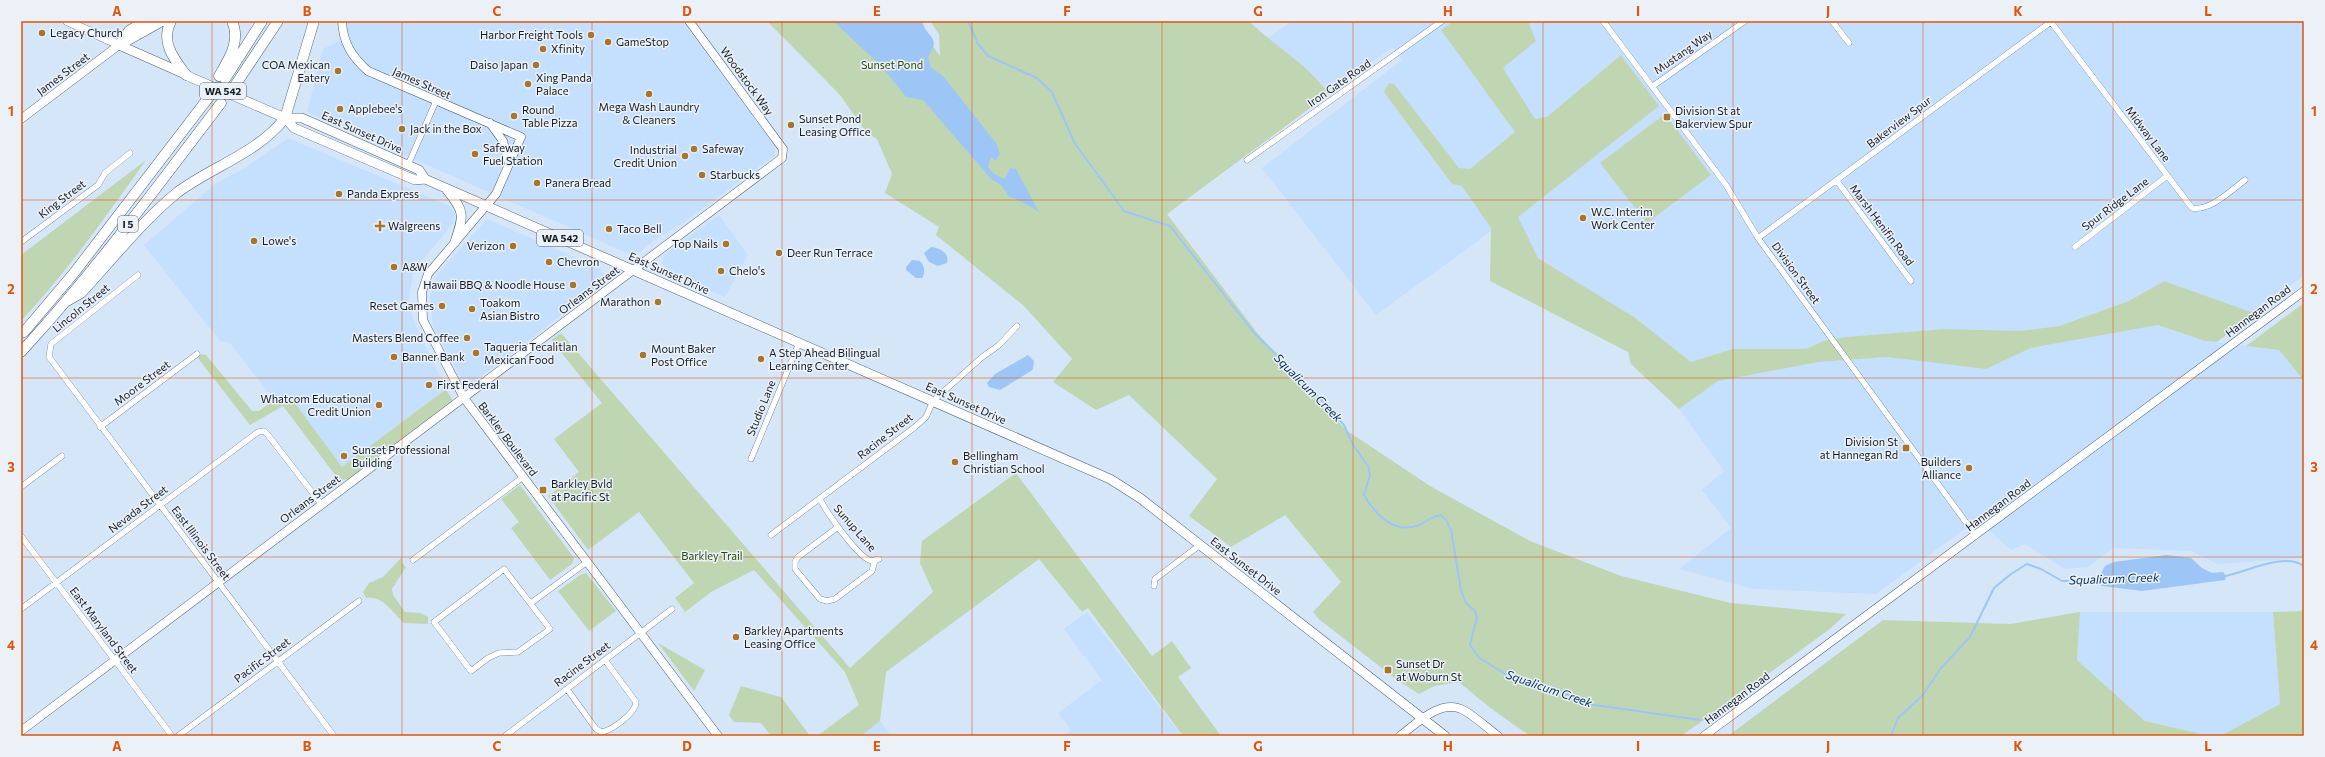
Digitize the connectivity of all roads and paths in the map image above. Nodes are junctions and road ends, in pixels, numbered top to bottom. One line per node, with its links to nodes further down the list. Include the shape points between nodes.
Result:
1 (67, 21): 17 (main road, East Sunset Drive)
2 (145, 21): 17 (highway, via 129,31)
3 (162, 21): 17 (highway)
4 (171, 21): 18 (highway, via 167,42 172,55)
5 (232, 21): 6 (highway, via 236,33 234,45 222,77)
6 (262, 21)
7 (278, 21): 19 (highway)
8 (314, 21): 24 (highway)
9 (342, 21): 22 (main road, James Street, via 347,45 360,64 375,74)
10 (689, 21): 29 (main road, Woodstock Way, via 783,148)
11 (1442, 21): 30 (street, Iron Gate Road)
12 (1603, 21): 20 (street, Division Street)
13 (1745, 21): 20 (street, Mustang Way)
14 (1832, 21): 16 (street)
15 (2051, 21): 33 (street, Midway Lane); 36 (street, Bakerview Spur)
16 (1849, 43)
17 (119, 46): 18 (main road, East Sunset Drive); 25 (main road, James Street)
18 (188, 76): 24 (main road, East Sunset Drive / WA 542, bridge)
19 (236, 84)
20 (1653, 86): 39 (street, Division Street, via 1726,185)
21 (209, 97): 49 (highway, I 5, via 74,273)
22 (436, 101): 26 (main road, James Street); 32 (street)
23 (221, 103): 47 (highway, I 5)
24 (285, 118): 32 (main road, East Sunset Drive / WA 542, via 300,118); 34 (main road, East Sunset Drive / WA 542, via 294,128 415,180); 47 (highway, via 277,129 260,142 177,193 81,293)
25 (21, 119)
26 (489, 122): 27 (main road, James Street); 31 (main road, via 503,141)
27 (521, 137): 31 (main road, Barkley Boulevard)
28 (130, 153): 40 (street, King Street, via 105,173 98,185)
29 (784, 154): 43 (main road, Orleans Street, via 776,163)
30 (1247, 160)
31 (509, 164): 38 (main road, Barkley Boulevard, via 496,194)
32 (408, 165): 34 (main road, East Sunset Drive / WA 542, via 419,170)
33 (2167, 176): 35 (street, Midway Lane, via 2192,208 2200,210); 42 (street, Spur Ridge Lane)
34 (424, 179): 37 (main road, East Sunset Drive / WA 542)
35 (2244, 180)
36 (1837, 181): 39 (street, Bakerview Spur); 45 (street, Marsh Henifin Road)
37 (446, 188): 38 (main road, East Sunset Drive / WA 542); 41 (main road, via 462,213)
38 (487, 206): 41 (main road, Barkley Boulevard); 43 (main road, East Sunset Drive / WA 542)
39 (1758, 238): 67 (street, Division Street)
40 (21, 242)
41 (455, 242): 54 (main road, Barkley Boulevard, via 428,274 422,292 421,306 425,326)
42 (2075, 247)
43 (633, 270): 50 (main road, East Sunset Drive / WA 542); 54 (main road, Orleans Street)
44 (138, 275): 53 (street, Lincoln Street, via 51,344)
45 (1911, 280)
46 (2304, 291): 67 (main road, Hannegan Road)
47 (67, 301): 51 (highway, I 5)
48 (1017, 326): 55 (street, Racine Street, via 999,345)
49 (22, 333)
50 (799, 343): 55 (main road, East Sunset Drive / WA 542); 58 (street, Studio Lane)
51 (21, 352)
52 (197, 354): 56 (street, Moore Street)
53 (51, 362): 56 (street, East Illinois Street)
54 (464, 398): 59 (main road, Barkley Boulevard); 63 (main road, Orleans Street)
55 (933, 401): 61 (street, Racine Street, via 926,417 915,427); 68 (main road, East Sunset Drive / WA 542, via 1110,479 1140,498)
56 (100, 427): 62 (street, East Illinois Street)
57 (62, 456): 60 (street)
58 (751, 460)
59 (523, 477): 69 (street); 70 (main road, Barkley Boulevard)
60 (21, 487)
61 (820, 499): 64 (street, Sunup Lane); 65 (street, Racine Street)
62 (159, 505): 63 (street, Nevada Street, via 255,433 264,431); 71 (street, Nevada Street); 72 (street, East Illinois Street)
63 (322, 505): 72 (main road, Orleans Street)
64 (838, 527): 64 (street, Sunup Lane, via 864,557 877,560 872,571 835,599 827,602 820,599 795,569 795,562)
65 (771, 535)
66 (21, 536): 71 (street, East Maryland Street)
67 (1976, 536): 93 (main road, Hannegan Road)
68 (1200, 545): 73 (street, via 1155,579); 83 (main road, East Sunset Drive / WA 542)
69 (414, 560)
70 (587, 562): 75 (street); 78 (main road, Barkley Boulevard)
71 (56, 583): 76 (street, Nevada Street); 79 (street, East Maryland Street)
72 (218, 583): 79 (main road, Orleans Street); 81 (street, East Illinois Street)
73 (1154, 586)
74 (358, 601): 81 (street, Pacific Street)
75 (531, 603): 75 (street, via 504,569 434,622 471,671 499,653 518,652 550,628)
76 (21, 609)
77 (672, 609): 78 (street, Racine Street)
78 (640, 633): 80 (street, Racine Street); 89 (main road, Barkley Boulevard)
79 (115, 660): 84 (main road, Orleans Street); 85 (street, East Maryland Street)
80 (605, 660): 82 (street, Racine Street); 82 (street, via 636,702 635,709 614,725 605,731 596,729)
81 (277, 661): 86 (street, Pacific Street); 87 (street, East Illinois Street)
82 (566, 689): 88 (street, Racine Street)
83 (1423, 719): 90 (main road); 91 (main road, East Sunset Drive / WA 542); 92 (main road, via 1446,707 1455,707 1466,711)
84 (21, 731)
85 (172, 736)
86 (178, 736)
87 (334, 736)
88 (505, 736)
89 (718, 736)
90 (1400, 736)
91 (1445, 736)
92 (1498, 736)
93 (1704, 736)

